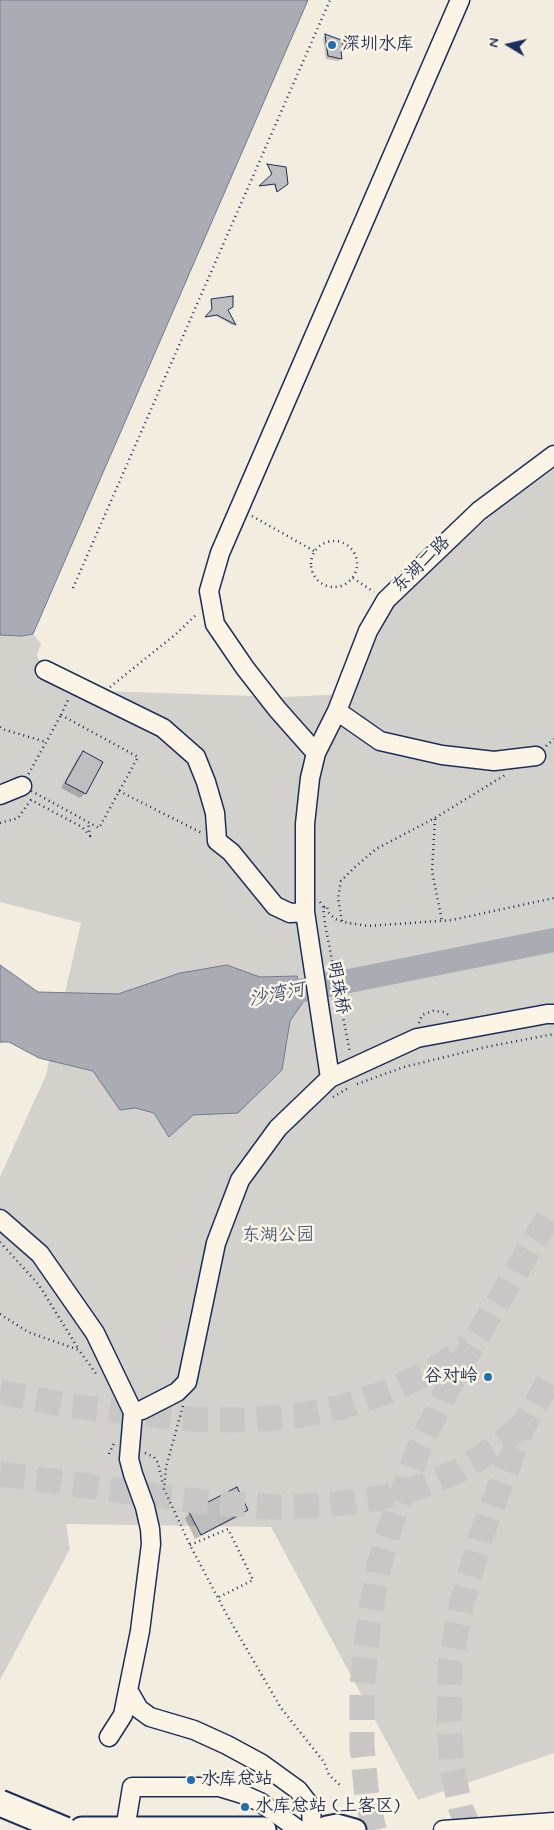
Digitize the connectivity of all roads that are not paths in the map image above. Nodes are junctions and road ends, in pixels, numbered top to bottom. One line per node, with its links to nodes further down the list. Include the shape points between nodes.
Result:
1 (460, 0): 5 (street, via 220,553 209,591 215,624 277,709)
2 (554, 455): 4 (street, 东湖二路, via 479,511 386,600 368,631)
3 (45, 670): 9 (street, via 163,728 196,757 215,813 218,841 231,852 275,906 290,913)
4 (337, 711): 5 (street, 东湖二路); 6 (street, via 380,741 442,755 494,761)
5 (316, 753): 9 (street, 明珠桥, via 306,824)
6 (536, 756)
7 (22, 786): 8 (street)
8 (0, 795)
9 (305, 912): 11 (street, 明珠桥)
10 (554, 1014): 11 (street, via 417,1038)
11 (330, 1078): 13 (street, via 278,1128 240,1180 216,1244 187,1382 178,1392)
12 (0, 1219): 13 (street, via 40,1254 95,1333)
13 (133, 1412): 14 (street, via 130,1459 145,1507 151,1544 140,1631)
14 (128, 1690): 15 (street, via 123,1715); 25 (street, via 139,1709 150,1717 194,1730 226,1745 262,1764 298,1790 311,1807)
15 (109, 1738)
16 (0, 1803): 19 (highway, bridge)
17 (554, 1822): 28 (street)
18 (31, 1830): 21 (highway, via 38,1823 53,1818 87,1819)
19 (65, 1830)
20 (82, 1830): 21 (highway)
21 (113, 1830): 22 (highway)
22 (124, 1830): 23 (highway); 24 (street, via 132,1787 220,1787 260,1802)
23 (263, 1830)
24 (299, 1830)
25 (312, 1830)
26 (321, 1830): 27 (main road, via 337,1826)
27 (354, 1830)
28 (443, 1830)

